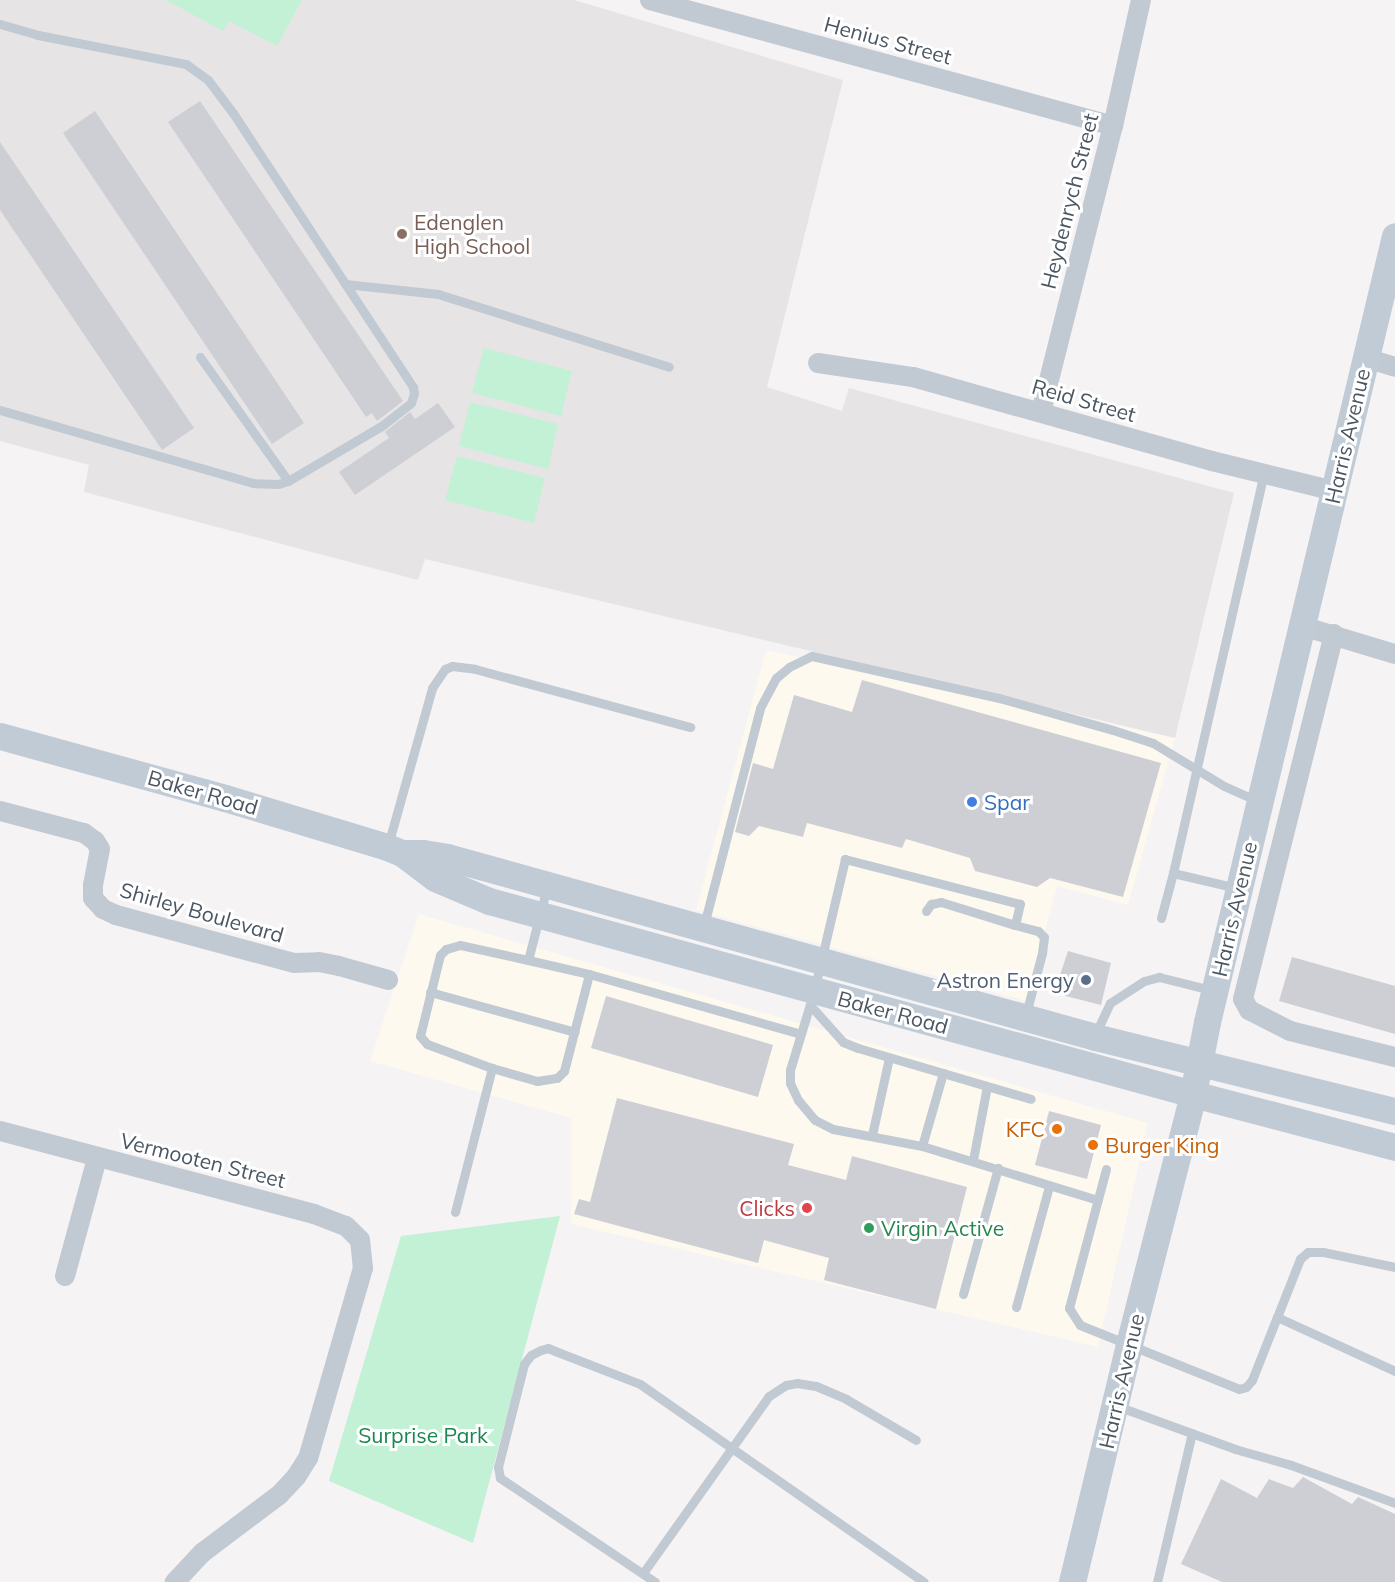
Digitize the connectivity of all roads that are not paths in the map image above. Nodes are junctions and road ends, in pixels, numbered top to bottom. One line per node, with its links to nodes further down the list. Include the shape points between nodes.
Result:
1 (650, 0): 4 (street, Henius Street)
2 (1141, 0): 4 (street, Heydenrych Street)
3 (0, 24): 6 (lane, via 195,69 233,113)
4 (1113, 126): 13 (street, Heydenrych Street)
5 (1395, 236): 8 (main road, Harris Avenue)
6 (345, 284): 10 (lane, via 438,294); 15 (lane, via 413,387 414,398 383,425)
7 (200, 357): 15 (lane)
8 (1366, 358): 11 (street); 16 (main road, Harris Avenue)
9 (818, 363): 13 (street, Reid Street, via 913,377)
10 (669, 367)
11 (1395, 367)
12 (0, 410): 15 (lane, via 253,483)
13 (1041, 412): 14 (street, Reid Street)
14 (1264, 473): 16 (street, Reid Street); 22 (lane)
15 (288, 481)
16 (1334, 491): 17 (main road, Harris Avenue)
17 (1302, 626): 18 (street); 23 (main road, Harris Avenue)
18 (1334, 634): 19 (street); 45 (street, via 1243,999 1249,1010 1290,1031)
19 (1395, 654)
20 (690, 727): 25 (lane, via 452,666 445,669 432,688)
21 (1, 736): 25 (main road, Baker Road)
22 (1197, 771): 23 (lane); 26 (lane); 33 (lane, via 1153,743 1113,730 999,698 813,656 776,678 760,708)
23 (1259, 802): 28 (main road, Harris Avenue)
24 (0, 811): 37 (street, Shirley Boulevard, via 84,833 95,841 100,849 93,898 109,912 294,963 318,962)
25 (395, 850): 27 (main road, Baker Road, via 447,857); 30 (main road, Baker Road, via 457,888)
26 (1173, 873): 28 (lane); 31 (lane)
27 (547, 887): 30 (lane); 33 (main road, Baker Road)
28 (1239, 889): 38 (main road, Harris Avenue)
29 (926, 911): 32 (lane, via 931,904 941,902)
30 (541, 916): 34 (lane); 40 (main road, Baker Road)
31 (1161, 918)
32 (1015, 925): 35 (lane, via 1020,904 845,859); 41 (lane, via 1038,931 1044,937)
33 (702, 930): 35 (main road, Baker Road)
34 (528, 960): 36 (lane); 39 (lane, via 452,946 440,956)
35 (821, 963): 40 (lane); 41 (main road, Baker Road)
36 (589, 974): 42 (lane); 43 (lane)
37 (388, 980)
38 (1214, 991): 44 (lane, via 1159,977 1144,981 1110,1003); 47 (main road, Harris Avenue)
39 (430, 992): 42 (lane); 48 (lane, via 420,1031 423,1041)
40 (812, 998): 43 (lane); 46 (lane, via 843,1041); 51 (main road, Baker Road)
41 (1025, 1018): 44 (main road, Baker Road)
42 (575, 1032): 48 (lane, via 564,1071 557,1078 537,1081)
43 (801, 1034): 55 (lane, via 789,1077 803,1106 822,1124)
44 (1095, 1037): 47 (main road, Baker Road)
45 (1395, 1057)
46 (889, 1058): 49 (lane); 55 (lane)
47 (1199, 1064): 51 (main road, Harris Avenue); 53 (main road, Baker Road)
48 (492, 1068): 64 (lane)
49 (943, 1073): 50 (lane); 56 (lane)
50 (987, 1086): 52 (lane); 59 (lane)
51 (1193, 1094): 57 (main road, Baker Road); 70 (main road, Harris Avenue)
52 (1031, 1099)
53 (1395, 1111)
54 (0, 1131): 58 (street, Vermooten Street)
55 (872, 1135): 56 (lane)
56 (922, 1146): 59 (lane)
57 (1395, 1147)
58 (97, 1158): 66 (street); 78 (street, Vermooten Street, via 340,1222 360,1240 363,1269 308,1458 279,1495 202,1553)
59 (973, 1160): 60 (lane)
60 (998, 1168): 62 (lane); 67 (lane)
61 (1106, 1169): 63 (lane)
62 (1049, 1186): 63 (lane); 68 (lane)
63 (1097, 1200): 70 (lane, via 1070,1312 1085,1328)
64 (455, 1212)
65 (1395, 1267): 69 (lane, via 1308,1252 1300,1259)
66 (65, 1276)
67 (963, 1294)
68 (1016, 1307)
69 (1277, 1317): 70 (lane, via 1252,1380 1239,1389); 71 (lane)
70 (1129, 1344): 72 (main road, Harris Avenue)
71 (1395, 1371)
72 (1115, 1405): 73 (lane); 81 (main road, Harris Avenue)
73 (1192, 1433): 76 (lane); 82 (lane)
74 (916, 1440): 75 (lane, via 846,1399 816,1386 797,1383 769,1396)
75 (733, 1446): 77 (lane); 77 (lane, via 640,1384 548,1348 527,1359 500,1461 500,1478); 80 (lane)
76 (1395, 1503)
77 (643, 1574): 79 (lane)
78 (175, 1582)
79 (655, 1582)
80 (924, 1582)
81 (1072, 1582)
82 (1157, 1582)

